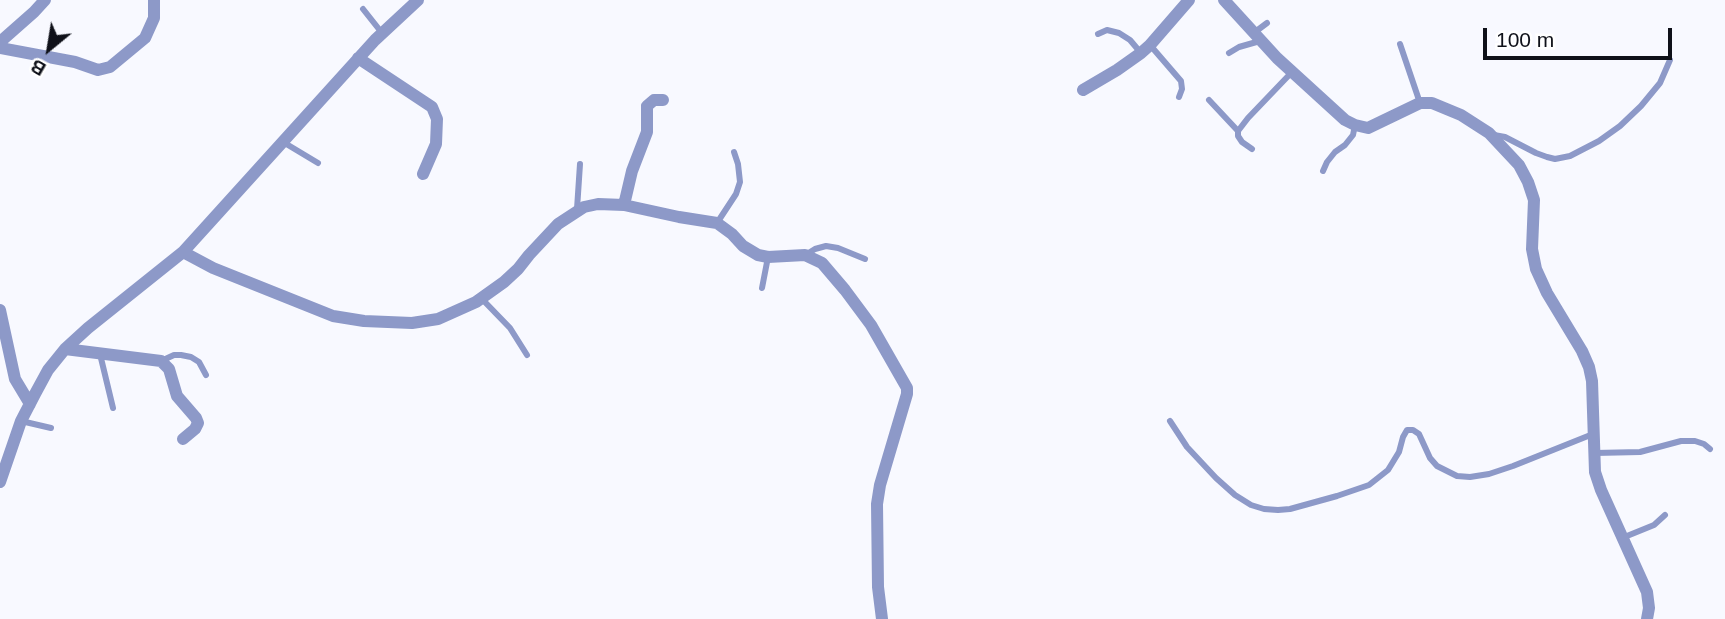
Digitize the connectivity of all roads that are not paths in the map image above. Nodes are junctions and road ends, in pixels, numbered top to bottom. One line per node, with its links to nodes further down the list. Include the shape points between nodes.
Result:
1 (45, 0): 11 (street)
2 (155, 0): 13 (street, via 154,18 145,38 110,67 98,70)
3 (418, 0): 8 (street)
4 (1189, 0): 14 (street)
5 (1224, 0): 10 (street)
6 (363, 9): 8 (lane)
7 (1267, 23): 10 (lane)
8 (382, 33): 16 (street)
9 (1098, 34): 14 (lane, via 1107,30 1119,33)
10 (1257, 37): 15 (lane); 18 (street)
11 (0, 42)
12 (1400, 44): 23 (lane)
13 (0, 48)
14 (1146, 49): 19 (street); 20 (lane, via 1181,81)
15 (1229, 53)
16 (358, 58): 27 (street); 33 (street, via 432,107 436,144)
17 (1670, 60): 26 (lane, via 1642,106 1620,126 1570,156 1547,157)
18 (1292, 72): 24 (street); 25 (lane)
19 (1083, 90)
20 (1179, 97)
21 (663, 100): 34 (street, via 647,106 647,132)
22 (1209, 100): 25 (lane)
23 (1420, 103): 24 (street, via 1373,126); 26 (street, via 1440,106)
24 (1355, 125): 32 (lane, via 1353,135)
25 (1238, 131): 28 (lane, via 1242,142)
26 (1489, 133): 54 (street, via 1519,165 1528,182 1535,205 1534,263 1589,368)
27 (281, 141): 30 (lane); 37 (street)
28 (1252, 149)
29 (734, 152): 36 (lane, via 740,181)
30 (318, 163)
31 (580, 163): 35 (lane)
32 (1323, 171)
33 (423, 174)
34 (624, 205): 35 (street, via 598,204); 36 (street)
35 (577, 211): 42 (street, via 558,224 505,282)
36 (717, 223): 39 (street, via 743,246)
37 (183, 252): 42 (street, via 346,319 427,322); 44 (street)
38 (805, 255): 39 (street); 40 (lane, via 825,246); 61 (street, via 822,263 845,290 907,388 877,504)
39 (768, 257): 41 (lane)
40 (865, 259)
41 (762, 288)
42 (481, 298): 46 (lane, via 510,328)
43 (0, 310): 49 (street, via 15,379)
44 (65, 349): 45 (street); 49 (street)
45 (100, 354): 47 (street); 50 (lane)
46 (527, 355)
47 (161, 361): 48 (lane, via 174,355 191,357); 55 (street, via 169,369 177,396 198,423)
48 (206, 375)
49 (30, 404): 51 (street)
50 (113, 408)
51 (21, 421): 53 (lane); 58 (street)
52 (1170, 421): 54 (lane, via 1187,447 1235,495 1251,505 1278,510 1369,485 1388,470 1407,430 1419,434 1437,466 1470,477)
53 (51, 428)
54 (1593, 435): 57 (street)
55 (183, 439)
56 (1710, 449): 57 (lane, via 1695,441 1681,441 1640,452)
57 (1593, 453): 60 (street, via 1601,490)
58 (0, 482)
59 (1665, 515): 60 (lane, via 1654,525)
60 (1622, 538): 62 (street, via 1647,592)
61 (882, 619)
62 (1647, 619)

